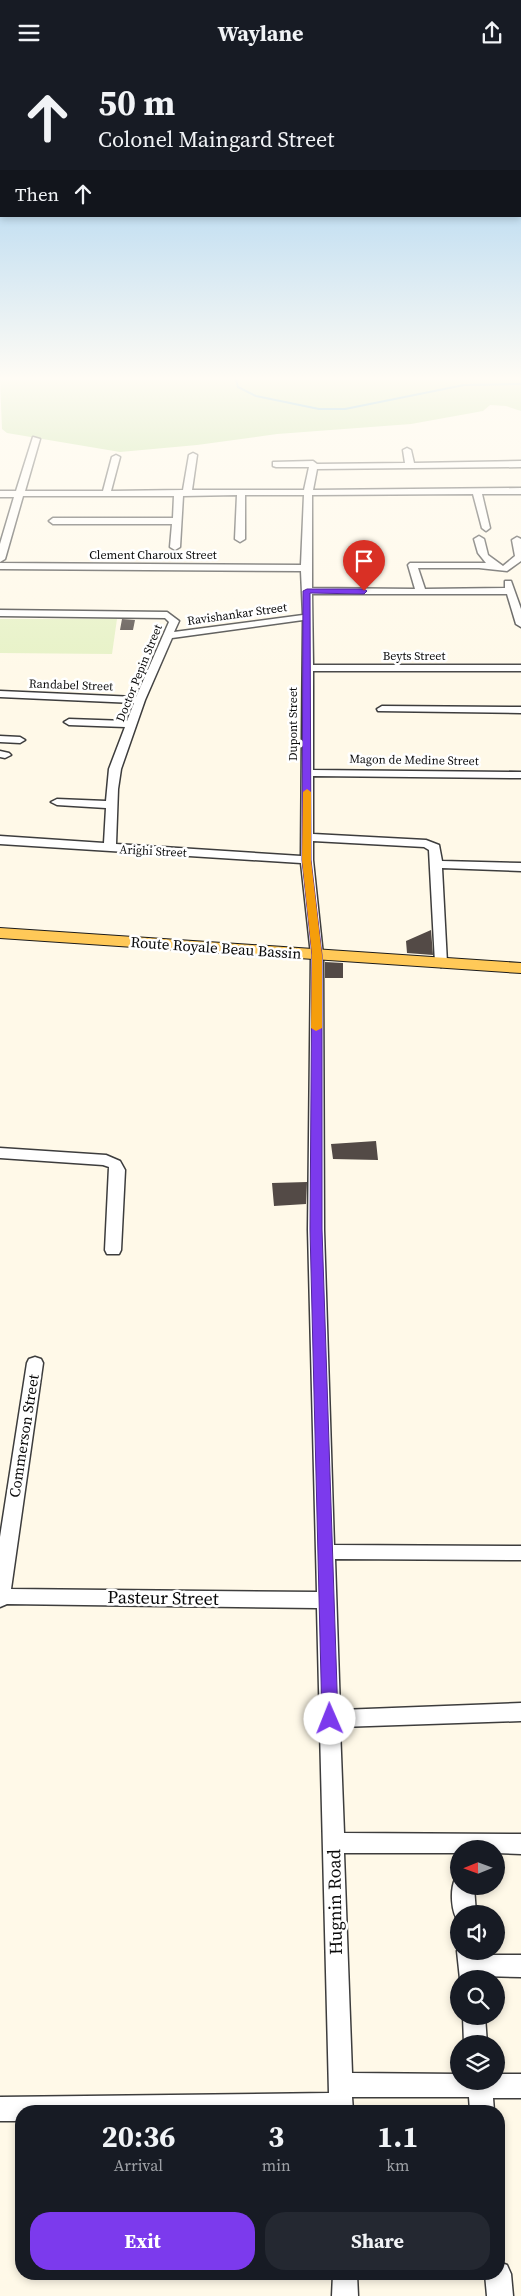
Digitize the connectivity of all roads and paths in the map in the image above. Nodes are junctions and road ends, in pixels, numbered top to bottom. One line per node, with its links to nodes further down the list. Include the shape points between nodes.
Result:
1 (23, 484): 11 (street)
2 (109, 484): 12 (street)
3 (185, 484): 7 (street)
4 (309, 484): 9 (street, Dupont Street)
5 (476, 491): 6 (street); 9 (street); 17 (street)
6 (521, 491)
7 (183, 493): 8 (street); 12 (street); 16 (street)
8 (241, 493): 9 (street); 18 (street)
9 (308, 493): 24 (street, Dupont Street)
10 (0, 494): 11 (street)
11 (20, 494): 12 (street); 14 (street)
12 (106, 494)
13 (0, 514): 14 (street)
14 (14, 514): 22 (street)
15 (54, 521): 16 (street)
16 (178, 521): 21 (street)
17 (486, 528)
18 (240, 539)
19 (479, 539): 25 (street, via 485,559)
20 (517, 540): 25 (street, via 520,557)
21 (175, 547)
22 (0, 559)
23 (0, 567): 24 (street, Clement Charoux Street)
24 (306, 568): 26 (street, Dupont Street)
25 (504, 569): 27 (street); 28 (street, via 479,565 414,565)
26 (307, 591): 28 (street); 30 (street, Dupont Street)
27 (510, 591): 28 (street); 31 (street)
28 (421, 592)
29 (0, 613): 32 (street, Doctor Pepin Street, via 167,615 174,621)
30 (308, 617): 32 (street, Ravishankar Street, via 215,632); 33 (street, Dupont Street)
31 (521, 620)
32 (169, 635): 36 (street, Doctor Pepin Street)
33 (307, 668): 34 (street, Beyts Street); 43 (street, Dupont Street)
34 (521, 668)
35 (0, 694): 36 (street, Randabel Street)
36 (140, 700): 40 (street, Doctor Pepin Street)
37 (382, 709): 38 (street)
38 (521, 710)
39 (70, 722): 40 (street)
40 (131, 724): 46 (street, Doctor Pepin Street, via 115,769)
41 (0, 739): 42 (street)
42 (20, 740)
43 (307, 773): 44 (street, Magon de Medine Street); 47 (street, Dupont Street)
44 (521, 775)
45 (56, 803): 46 (street)
46 (111, 805): 49 (street, Doctor Pepin Street)
47 (307, 837): 50 (street, Dupont Street); 51 (street, via 426,844 435,849)
48 (0, 840): 49 (street, Arighi Street)
49 (110, 848): 50 (street, Arighi Street)
50 (307, 860): 54 (street, Dupont Street)
51 (436, 864): 52 (street); 55 (street)
52 (521, 867)
53 (0, 933): 54 (main road, Route Royale Beau Bassin)
54 (317, 955): 55 (main road, Route Royale Beau Bassin); 60 (street, via 316,1229)
55 (441, 963): 56 (main road, Route Royale Beau Bassin)
56 (521, 968)
57 (0, 1153): 58 (street, via 106,1160 114,1164 118,1170)
58 (113, 1250)
59 (35, 1363): 62 (street, Commerson Street)
60 (326, 1552): 61 (street); 63 (street, Hugnin Road)
61 (521, 1553)
62 (0, 1597): 63 (street, Pasteur Street)
63 (327, 1601): 65 (street, Hugnin Road)
64 (521, 1713): 65 (street)
65 (330, 1719): 66 (street, Hugnin Road)
66 (334, 1843): 69 (street); 76 (street, Hugnin Road)
67 (521, 1844): 68 (street)
68 (505, 1845)
69 (450, 1846)
70 (469, 1965): 71 (street)
71 (521, 1966)
72 (505, 2085): 73 (street)
73 (521, 2086)
74 (450, 2087): 76 (street)
75 (480, 2090): 78 (street)
76 (340, 2100): 77 (street)
77 (151, 2105)
78 (482, 2105)
79 (0, 2109): 80 (street)
80 (15, 2109)
81 (345, 2280): 83 (street)
82 (499, 2280): 84 (street)
83 (345, 2296)
84 (500, 2296)

